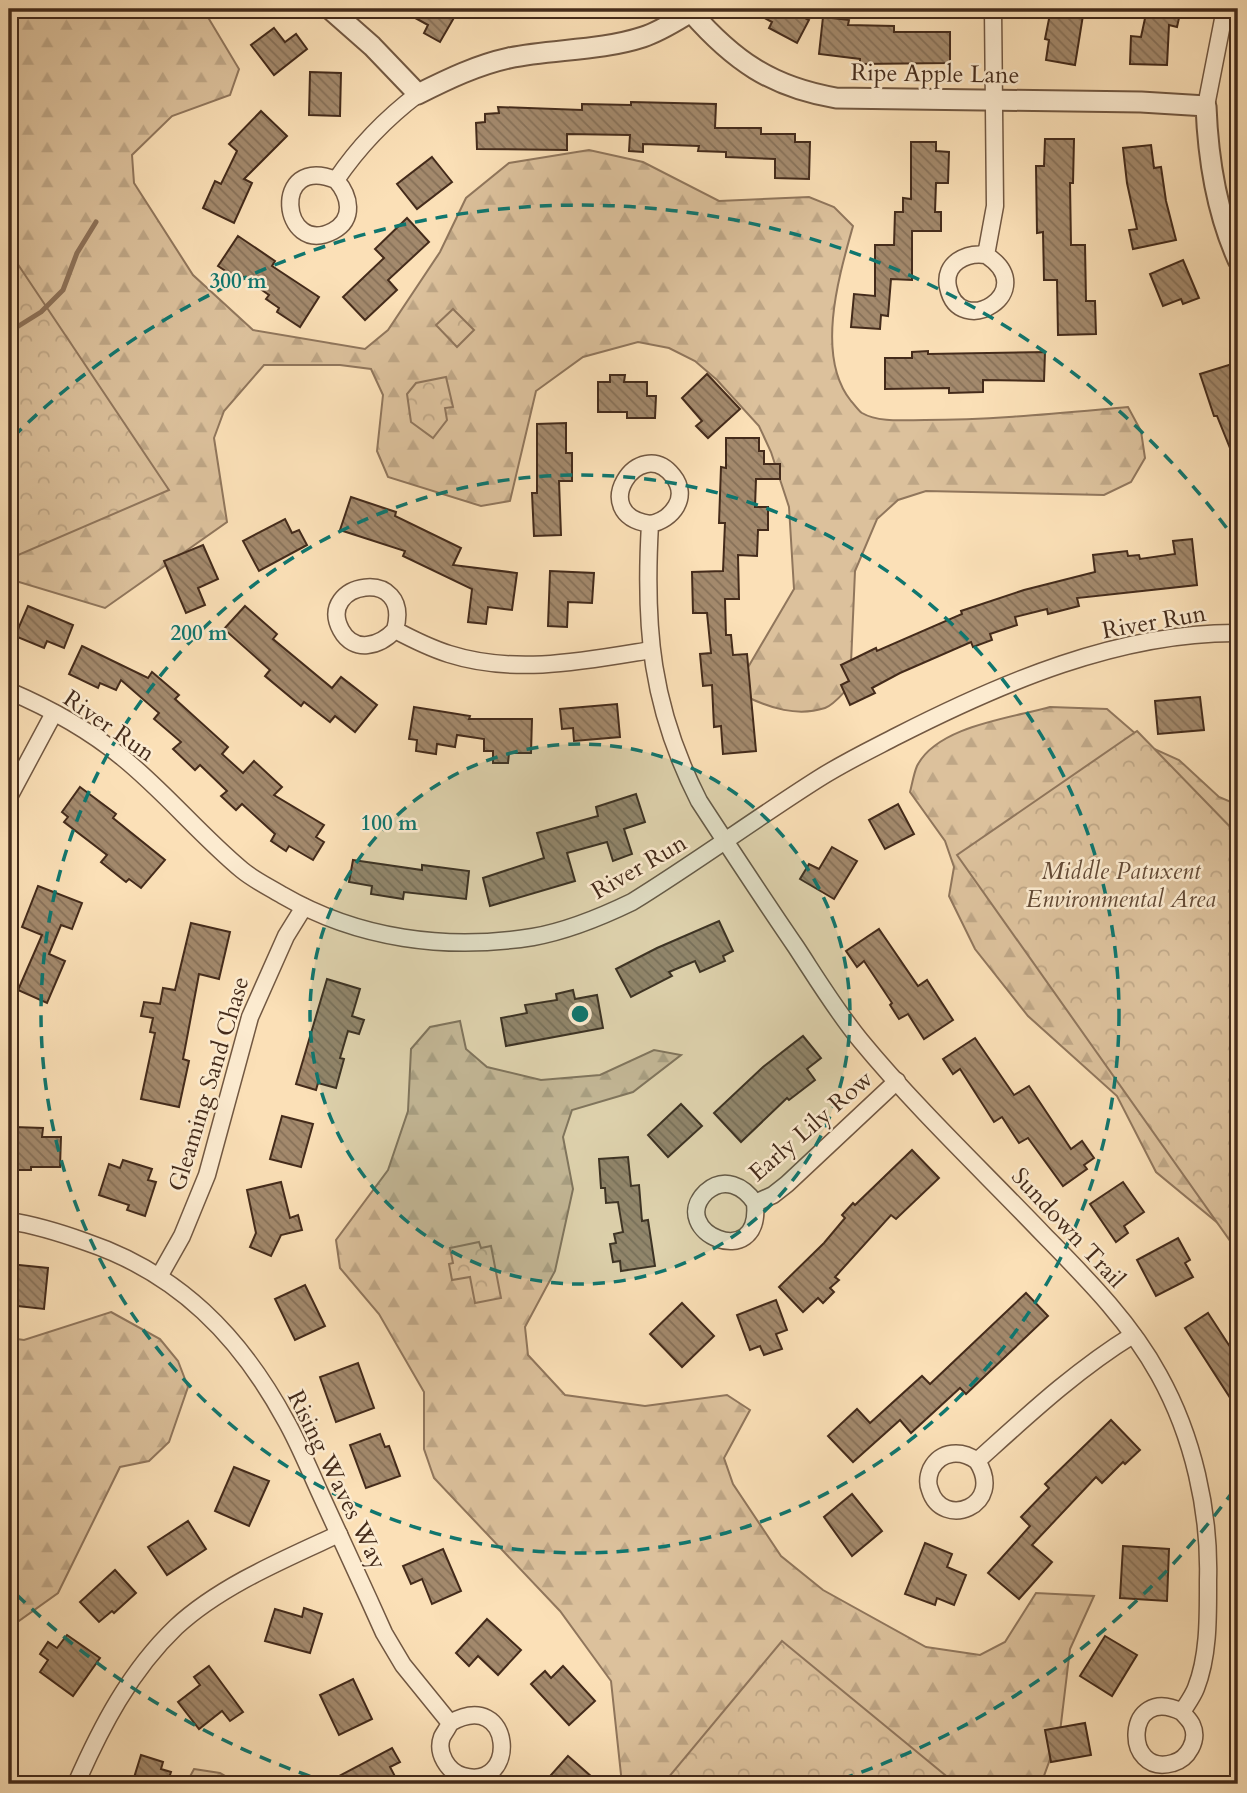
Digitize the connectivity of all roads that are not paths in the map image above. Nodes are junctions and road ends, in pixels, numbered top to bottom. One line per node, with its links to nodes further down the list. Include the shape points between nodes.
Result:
1 (330, 9): 5 (street)
2 (993, 9): 6 (street)
3 (1225, 9): 7 (street)
4 (693, 10): 5 (street, via 645,36 508,59 464,71); 6 (street, Ripe Apple Lane, via 745,64 813,94)
5 (418, 94): 8 (street, via 387,118)
6 (993, 99): 7 (street, Ripe Apple Lane); 9 (street, via 995,206)
7 (1206, 106): 10 (street, via 1213,183)
8 (336, 180)
9 (986, 255)
10 (1238, 260)
11 (650, 524): 14 (street, Sundown Trail)
12 (395, 630): 14 (street, via 446,654 495,664 555,665)
13 (1238, 633): 18 (street, River Run, via 1150,642 1017,681 948,710 820,777)
14 (651, 650): 18 (street, Sundown Trail, via 664,715 685,773)
15 (9, 691): 16 (street, River Run)
16 (54, 713): 17 (street); 19 (street, River Run, via 123,758 245,873)
17 (9, 797)
18 (725, 841): 19 (street, River Run, via 632,902 599,918 534,937 471,943 406,939); 20 (street, Sundown Trail, via 832,1001)
19 (304, 908): 23 (street, Gleaming Sand Chase, via 286,936 250,1017 207,1175)
20 (897, 1081): 21 (street, Early Lily Row, via 787,1184); 24 (street, Sundown Trail, via 1096,1288)
21 (755, 1203)
22 (9, 1222): 23 (street, Rising Waves Way, via 100,1247)
23 (160, 1276): 26 (street, Rising Waves Way, via 221,1328 261,1378 287,1422)
24 (1133, 1335): 25 (street, via 1054,1392); 27 (street, Sundown Trail, via 1159,1374 1183,1428 1207,1535 1203,1664)
25 (977, 1461)
26 (339, 1534): 28 (street, Rising Waves Way, via 384,1633 403,1665); 29 (street, via 257,1572 177,1626 121,1695)
27 (1182, 1712)
28 (450, 1723)
29 (76, 1784)

